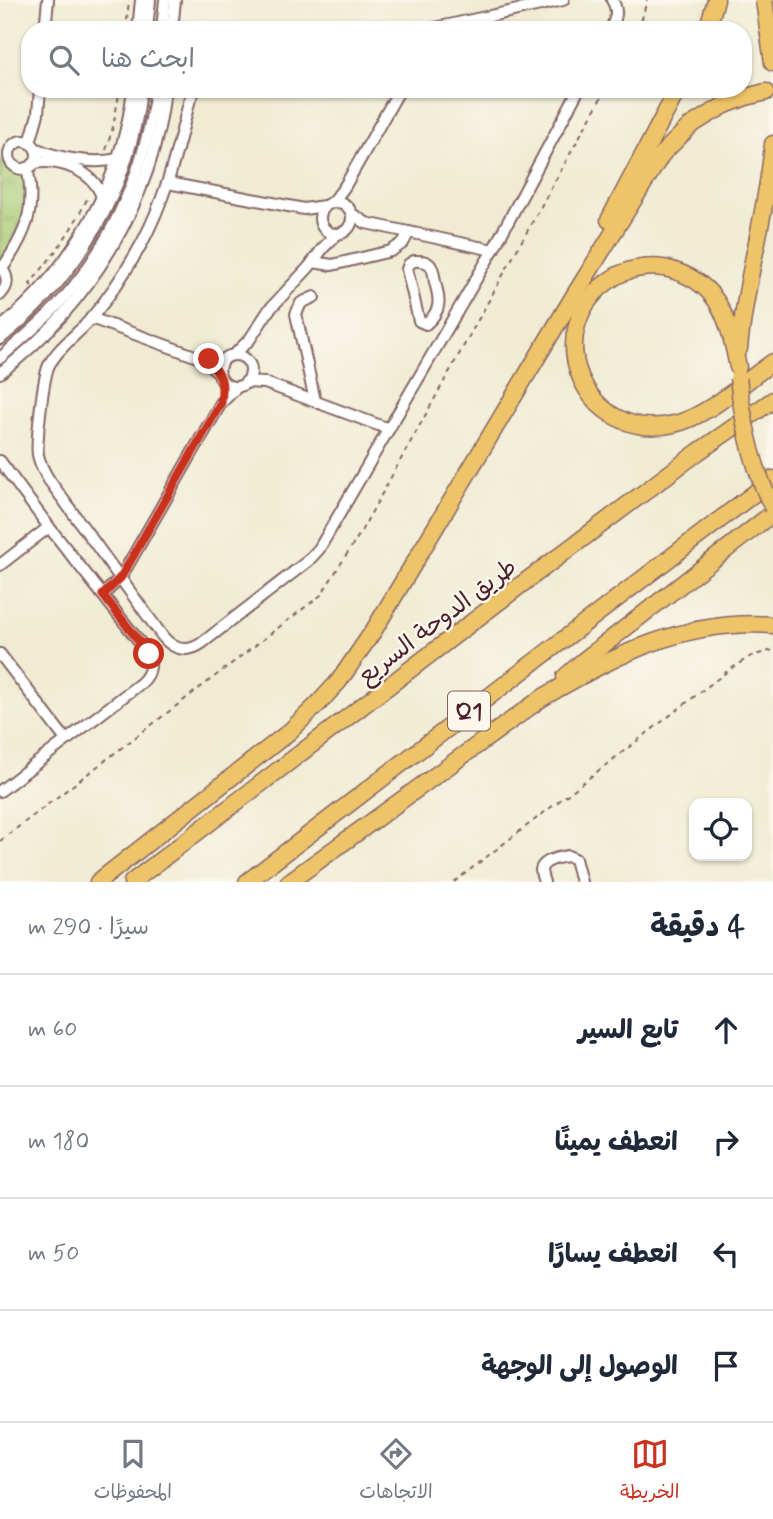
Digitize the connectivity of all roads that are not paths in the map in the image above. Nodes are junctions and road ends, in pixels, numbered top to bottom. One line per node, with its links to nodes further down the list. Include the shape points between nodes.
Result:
1 (48, 0): 10 (street)
2 (141, 0): 11 (street)
3 (150, 0): 12 (street)
4 (165, 0): 13 (street)
5 (175, 0): 14 (street)
6 (563, 0): 15 (street)
7 (612, 0): 16 (street, via 617,12)
8 (716, 0): 17 (highway)
9 (764, 0): 18 (highway)
10 (46, 21)
11 (139, 21)
12 (148, 21)
13 (163, 21)
14 (173, 21)
15 (467, 21)
16 (614, 21)
17 (710, 21)
18 (773, 63)
19 (766, 92): 20 (highway)
20 (752, 96)
21 (39, 98): 33 (street)
22 (131, 98): 36 (street)
23 (139, 98): 63 (street, via 127,156 93,233 52,289)
24 (155, 98): 66 (street, via 141,162 109,233 64,299)
25 (164, 98): 38 (street)
26 (191, 98): 39 (street)
27 (395, 98): 42 (street, via 345,186)
28 (574, 98): 51 (street)
29 (673, 98): 58 (highway)
30 (743, 98): 58 (highway, via 690,127 662,154)
31 (0, 144): 34 (street)
32 (773, 144): 71 (highway, via 741,328)
33 (32, 145): 34 (street, via 21,141); 36 (street, via 86,161); 37 (street, via 37,156)
34 (13, 146): 35 (street)
35 (5, 157): 37 (street, via 19,168)
36 (117, 159): 41 (street)
37 (31, 165): 41 (street, via 48,162 82,172); 54 (street, via 26,225 18,246)
38 (149, 166): 39 (street); 40 (street)
39 (167, 184): 40 (street); 43 (street); 60 (street, via 142,243)
40 (142, 185): 57 (street, via 114,243)
41 (102, 197): 61 (street, via 63,262)
42 (339, 206): 43 (street); 44 (street); 45 (street, via 320,214); 46 (street, via 352,221)
43 (304, 209): 45 (street)
44 (366, 223): 46 (street); 47 (street)
45 (322, 226): 48 (street); 50 (street)
46 (348, 228): 48 (street)
47 (409, 232): 49 (street); 51 (street)
48 (337, 234): 50 (street)
49 (399, 247): 52 (street, via 338,264); 53 (street)
50 (323, 248): 52 (street)
51 (493, 250): 78 (street)
52 (313, 262): 64 (street, via 269,310)
53 (409, 264): 53 (street, via 419,318 426,324 439,304 432,268 426,262)
54 (1, 268): 55 (street, via 7,284)
55 (0, 295)
56 (314, 297): 76 (street, via 301,303 296,314)
57 (76, 299): 59 (street); 60 (street)
58 (572, 299): 92 (highway, via 374,630 338,681 289,732)
59 (64, 315): 62 (street, via 74,320); 70 (street)
60 (94, 315): 62 (street); 67 (street)
61 (0, 328)
62 (80, 331): 85 (street, via 51,362 45,376 38,456 49,480)
63 (0, 339)
64 (250, 339): 65 (street); 69 (street)
65 (230, 357): 67 (street); 69 (street, via 241,356); 72 (street, via 220,365)
66 (0, 358)
67 (203, 359): 72 (street)
68 (773, 362): 71 (highway, via 698,415 677,424 629,422 598,404 580,378 573,341 578,319 601,286 621,273 653,267 673,270 699,284 722,307)
69 (250, 365): 73 (street); 74 (street, via 250,375)
70 (0, 373)
71 (738, 373): 81 (highway, bridge, via 749,446)
72 (221, 376): 74 (street, via 230,386); 77 (street)
73 (265, 383): 74 (street); 76 (street)
74 (242, 384): 77 (street)
75 (773, 400): 93 (highway, طريق الدوحة السريع, via 528,579)
76 (315, 401): 78 (street)
77 (221, 403): 85 (street)
78 (388, 429): 85 (street, via 314,555 196,647 181,649 168,643)
79 (0, 461): 83 (street)
80 (773, 480): 94 (highway, Q1)
81 (773, 508)
82 (773, 513): 89 (highway)
83 (49, 527): 84 (street); 86 (street)
84 (0, 565)
85 (121, 577): 86 (street)
86 (103, 595): 90 (street, via 146,650 150,670 145,680)
87 (773, 625): 89 (highway, via 693,630 656,641 612,659)
88 (0, 653): 90 (street)
89 (542, 698): 95 (highway)
90 (66, 740): 91 (street)
91 (0, 791)
92 (98, 882)
93 (132, 882)
94 (247, 882)
95 (289, 882)
96 (544, 882): 97 (street, via 543,865 568,856 575,859)
97 (581, 882)

